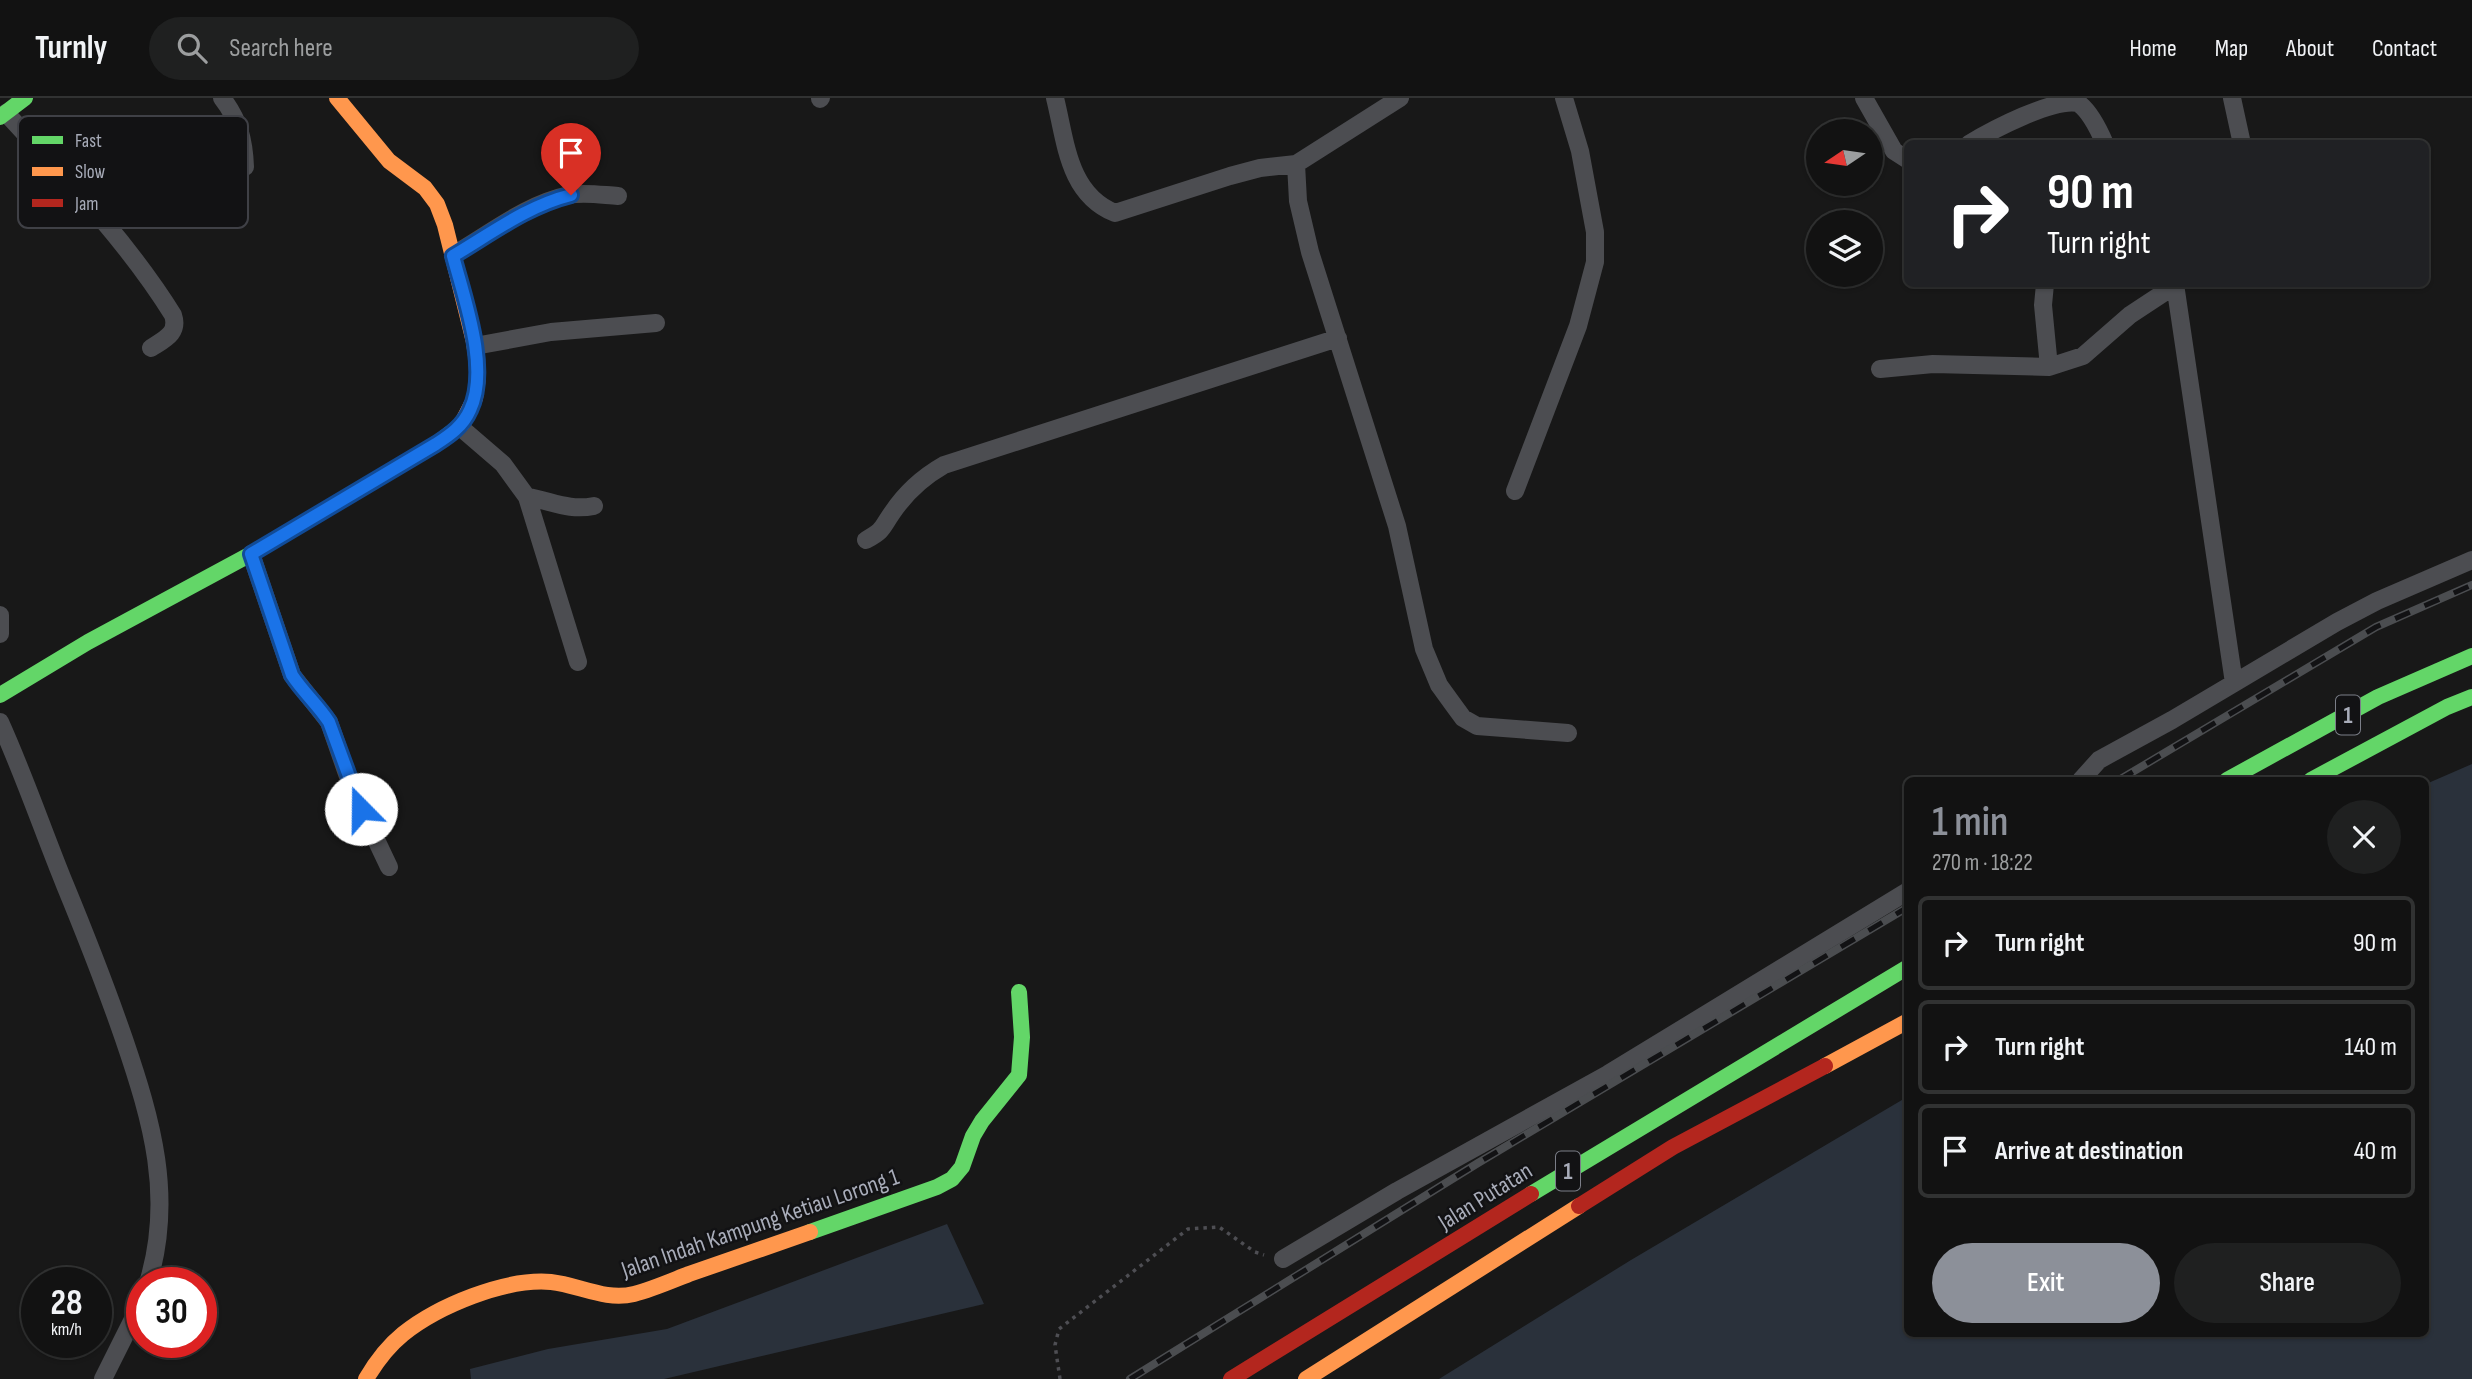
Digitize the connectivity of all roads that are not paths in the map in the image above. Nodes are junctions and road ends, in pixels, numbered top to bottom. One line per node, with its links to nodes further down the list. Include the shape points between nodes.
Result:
1 (25, 98): 10 (main road)
2 (222, 98): 11 (street)
3 (337, 98): 20 (main road, via 374,145 437,204)
4 (1055, 98): 17 (street, via 1074,176 1090,198 1115,214 1220,179)
5 (1401, 98): 17 (street)
6 (1563, 98): 31 (street, via 1580,151 1595,233 1595,262 1578,326)
7 (1864, 98): 16 (street, via 1894,151)
8 (2232, 98): 15 (street)
9 (2079, 100): 13 (street, via 2040,103); 14 (street)
10 (3, 115): 12 (street)
11 (234, 116)
12 (18, 130)
13 (1976, 140)
14 (2103, 140)
15 (2241, 140)
16 (1904, 157)
17 (1296, 164): 25 (street, via 1298,201 1310,252)
18 (618, 196): 20 (street, via 571,195 547,201)
19 (107, 228): 27 (street, via 173,315 174,332)
20 (453, 256): 26 (main road)
21 (2045, 287): 28 (street)
22 (2172, 287): 28 (street, via 2083,356)
23 (2176, 287): 41 (street)
24 (656, 323): 26 (street, via 551,332)
25 (1338, 338): 34 (street, via 944,465 925,476 881,532); 45 (street, via 1399,536 1424,649 1439,685 1463,718 1477,726)
26 (475, 346): 30 (main road, via 475,398)
27 (151, 348)
28 (2049, 368): 29 (street, via 1933,364)
29 (1880, 369)
30 (460, 427): 32 (street, via 503,464); 35 (main road)
31 (1514, 491)
32 (527, 498): 33 (street, via 566,508); 40 (street)
33 (594, 506)
34 (866, 540)
35 (251, 554): 42 (main road); 49 (street, via 292,675 329,722 353,791)
36 (2472, 560): 41 (street, via 2377,601)
37 (0, 615): 38 (street)
38 (0, 634)
39 (2472, 656): 47 (main road, 1, via 2437,669)
40 (578, 662)
41 (2234, 683): 46 (street, via 2099,760)
42 (0, 694)
43 (2472, 698): 48 (main road, 1)
44 (0, 722): 57 (street, via 109,996 152,1131 161,1213)
45 (1568, 733)
46 (2084, 777)
47 (2232, 777)
48 (2317, 777)
49 (389, 867)
50 (1904, 893): 56 (street, via 1608,1074)
51 (1904, 969): 55 (main road, Jalan Putatan / 1)
52 (1019, 992): 62 (main road, Jalan Indah Kampung Ketiau Lorong 1, via 1019,1075 982,1121 952,1179 633,1294 604,1295 549,1282 522,1282 458,1302 419,1320 395,1339)
53 (1904, 1023): 54 (main road, 1)
54 (1672, 1147): 55 (main road, via 1593,1170); 60 (main road, 1)
55 (1583, 1163): 59 (main road, Jalan Putatan / 1)
56 (1283, 1259)
57 (152, 1267)
58 (126, 1333): 61 (street)
59 (1260, 1362): 60 (main road, via 1288,1357); 63 (main road, Jalan Putatan / 1)
60 (1305, 1370)
61 (103, 1379)
62 (366, 1379)
63 (1231, 1379)

